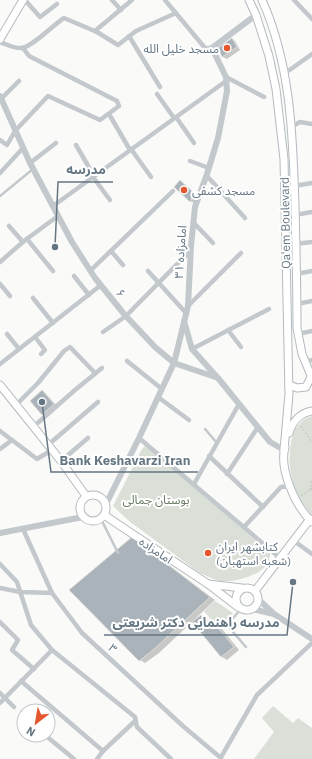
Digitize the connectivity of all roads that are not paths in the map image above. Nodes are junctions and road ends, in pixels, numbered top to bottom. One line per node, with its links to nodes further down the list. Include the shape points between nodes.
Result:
1 (24, 0): 8 (street, via 40,17); 15 (main road)
2 (112, 0): 9 (street)
3 (132, 0): 9 (street)
4 (165, 0): 10 (street)
5 (249, 0): 11 (main road, Qa'em Boulevard)
6 (262, 0): 19 (main road, Qa'em Boulevard, via 268,12)
7 (294, 0): 12 (street)
8 (57, 4)
9 (121, 10): 13 (street)
10 (176, 13): 14 (street); 17 (street, via 204,48)
11 (256, 15): 17 (street); 104 (main road, Qa'em Boulevard, via 270,56 284,159)
12 (312, 19)
13 (95, 31): 14 (street, via 118,45); 16 (street, via 64,18)
14 (129, 36): 22 (street)
15 (0, 40): 16 (street, via 16,48)
16 (23, 48): 26 (street, via 29,56 117,102 119,106)
17 (212, 48): 20 (street, امامزاده ۳۱)
18 (312, 54): 19 (street)
19 (284, 74): 29 (main road, Qa'em Boulevard)
20 (226, 79): 25 (street); 27 (street); 39 (street, امامزاده ۳۱, via 227,91)
21 (19, 81): 24 (street)
22 (160, 88)
23 (157, 94): 27 (street)
24 (0, 97): 30 (street, ۶)
25 (264, 97)
26 (108, 115): 30 (street, via 100,120 48,96); 36 (street)
27 (175, 118): 32 (street); 36 (street)
28 (312, 124): 29 (street, via 300,122)
29 (291, 127): 45 (main road, Qa'em Boulevard)
30 (15, 131): 31 (street, via 7,145); 35 (street, ۶)
31 (0, 140)
32 (194, 143)
33 (56, 144): 38 (street)
34 (76, 145): 41 (street)
35 (23, 148): 38 (street, ۶); 40 (street)
36 (130, 150): 41 (street); 43 (street)
37 (190, 161): 39 (street)
38 (32, 166): 47 (lane); 49 (street, ۶)
39 (209, 168): 42 (street, امامزاده ۳۱)
40 (0, 173)
41 (94, 176): 48 (street); 49 (street)
42 (207, 176): 53 (street); 54 (street, امامزاده ۳۱, via 195,207)
43 (151, 177)
44 (312, 183): 45 (street)
45 (294, 186): 51 (main road, Qa'em Boulevard)
46 (174, 191): 62 (street)
47 (0, 196)
48 (110, 200)
49 (53, 206): 52 (street, ۶)
50 (312, 212): 51 (street)
51 (295, 215): 60 (main road, Qa'em Boulevard)
52 (58, 216): 56 (street); 67 (street, ۶)
53 (246, 218)
54 (193, 222): 59 (street); 61 (street, امامزاده ۳۱)
55 (9, 226): 57 (street)
56 (27, 239): 57 (street); 66 (street)
57 (23, 242): 64 (street)
58 (312, 242): 60 (street)
59 (213, 243)
60 (296, 244): 70 (main road, Qa'em Boulevard)
61 (191, 250): 72 (street); 80 (street, امامزاده ۳۱)
62 (111, 251): 65 (street); 67 (street)
63 (241, 253): 80 (street)
64 (0, 262)
65 (123, 264)
66 (52, 271)
67 (90, 271): 74 (street, ۶)
68 (148, 271): 72 (street)
69 (312, 271): 70 (street)
70 (296, 274): 79 (main road, Qa'em Boulevard)
71 (74, 276): 75 (street)
72 (158, 283): 82 (street); 83 (street)
73 (0, 284): 76 (street)
74 (101, 285): 75 (street); 83 (street, ۶)
75 (89, 295): 85 (street)
76 (10, 296)
77 (33, 298): 85 (street)
78 (312, 301): 79 (street)
79 (297, 304): 90 (main road, Qa'em Boulevard)
80 (188, 306): 82 (street, امامزاده ۳۱)
81 (269, 309): 86 (street)
82 (186, 312): 84 (street, امامزاده ۳۱)
83 (126, 316): 88 (street); 98 (street, ۶)
84 (184, 320): 94 (street); 98 (street, امامزاده ۳۱)
85 (53, 323): 91 (street)
86 (228, 330): 92 (street); 94 (street)
87 (312, 331): 90 (street)
88 (103, 332)
89 (7, 334): 93 (street)
90 (298, 334): 97 (main road, Qa'em Boulevard, via 302,354)
91 (35, 336): 93 (street); 95 (street, via 45,350)
92 (241, 347)
93 (19, 349): 99 (street)
94 (192, 349): 102 (street)
95 (41, 354)
96 (126, 361): 106 (street)
97 (308, 361): 103 (main road, Qa'em Boulevard)
98 (174, 363): 102 (street, ۶); 106 (street, امامزاده ۳۱)
99 (0, 364)
100 (102, 368): 101 (street)
101 (95, 373): 110 (street, via 70,347); 113 (street)
102 (218, 378): 109 (street)
103 (312, 378): 104 (main road, via 306,387 297,388)
104 (289, 385): 123 (main road, Qa'em Boulevard)
105 (1, 388): 110 (main road)
106 (162, 389): 107 (street, امامزاده ۳۱)
107 (158, 397): 112 (street); 118 (street, امامزاده ۳۱)
108 (98, 402): 121 (street)
109 (239, 404): 114 (street); 120 (street)
110 (16, 405): 113 (main road)
111 (312, 411): 123 (main road, via 306,412 291,426)
112 (189, 420)
113 (33, 427): 121 (main road)
114 (258, 427): 123 (street, via 270,442); 126 (street)
115 (205, 429): 120 (lane)
116 (0, 431): 119 (street)
117 (88, 438): 125 (street)
118 (139, 438): 127 (street); 130 (street, امامزاده ۳۱)
119 (12, 440): 121 (street, via 37,459); 122 (street)
120 (217, 443): 124 (street)
121 (50, 448): 125 (main road)
122 (0, 449)
123 (284, 450): 128 (main road, via 284,463)
124 (209, 456): 126 (street); 127 (street)
125 (61, 461): 129 (main road)
126 (227, 474): 131 (street)
127 (194, 484): 135 (street)
128 (290, 486): 131 (street, via 281,487); 134 (main road, via 298,504)
129 (86, 496): 130 (main road, via 98,495); 132 (main road, via 80,506)
130 (106, 504): 133 (main road)
131 (263, 507): 135 (street)
132 (83, 517): 133 (main road, via 90,521); 136 (street)
133 (103, 517): 139 (lane); 143 (main road, امامزاده)
134 (311, 520): 138 (main road)
135 (244, 528): 141 (street)
136 (22, 529): 137 (street); 148 (street, ۳)
137 (0, 533)
138 (294, 541): 140 (street); 141 (main road)
139 (118, 553)
140 (312, 554)
141 (280, 558): 146 (main road)
142 (0, 564): 147 (street, via 17,582)
143 (208, 584): 145 (main road); 150 (main road, امامزاده)
144 (0, 588): 147 (street)
145 (242, 588): 146 (main road); 150 (main road, via 235,597)
146 (255, 591): 149 (main road)
147 (20, 592): 148 (street); 157 (street, via 31,625)
148 (52, 593): 170 (street, ۳, via 82,633)
149 (258, 599): 151 (main road); 152 (street)
150 (240, 608): 151 (main road); 156 (lane, via 227,625)
151 (252, 609): 152 (street)
152 (274, 614): 154 (street)
153 (0, 622): 158 (street, via 18,640 12,650)
154 (312, 639)
155 (312, 643): 170 (street, via 257,695)
156 (246, 647)
157 (52, 650): 158 (street); 164 (street, via 135,717)
158 (34, 669): 159 (street)
159 (21, 681): 161 (street); 166 (street)
160 (0, 693): 161 (street)
161 (5, 698): 162 (street); 163 (street)
162 (0, 703)
163 (14, 707)
164 (135, 721): 166 (street); 169 (street, via 137,727)
165 (55, 743): 167 (street)
166 (103, 751): 168 (street)
167 (74, 759)
168 (97, 759)
169 (172, 759)
170 (220, 759)

